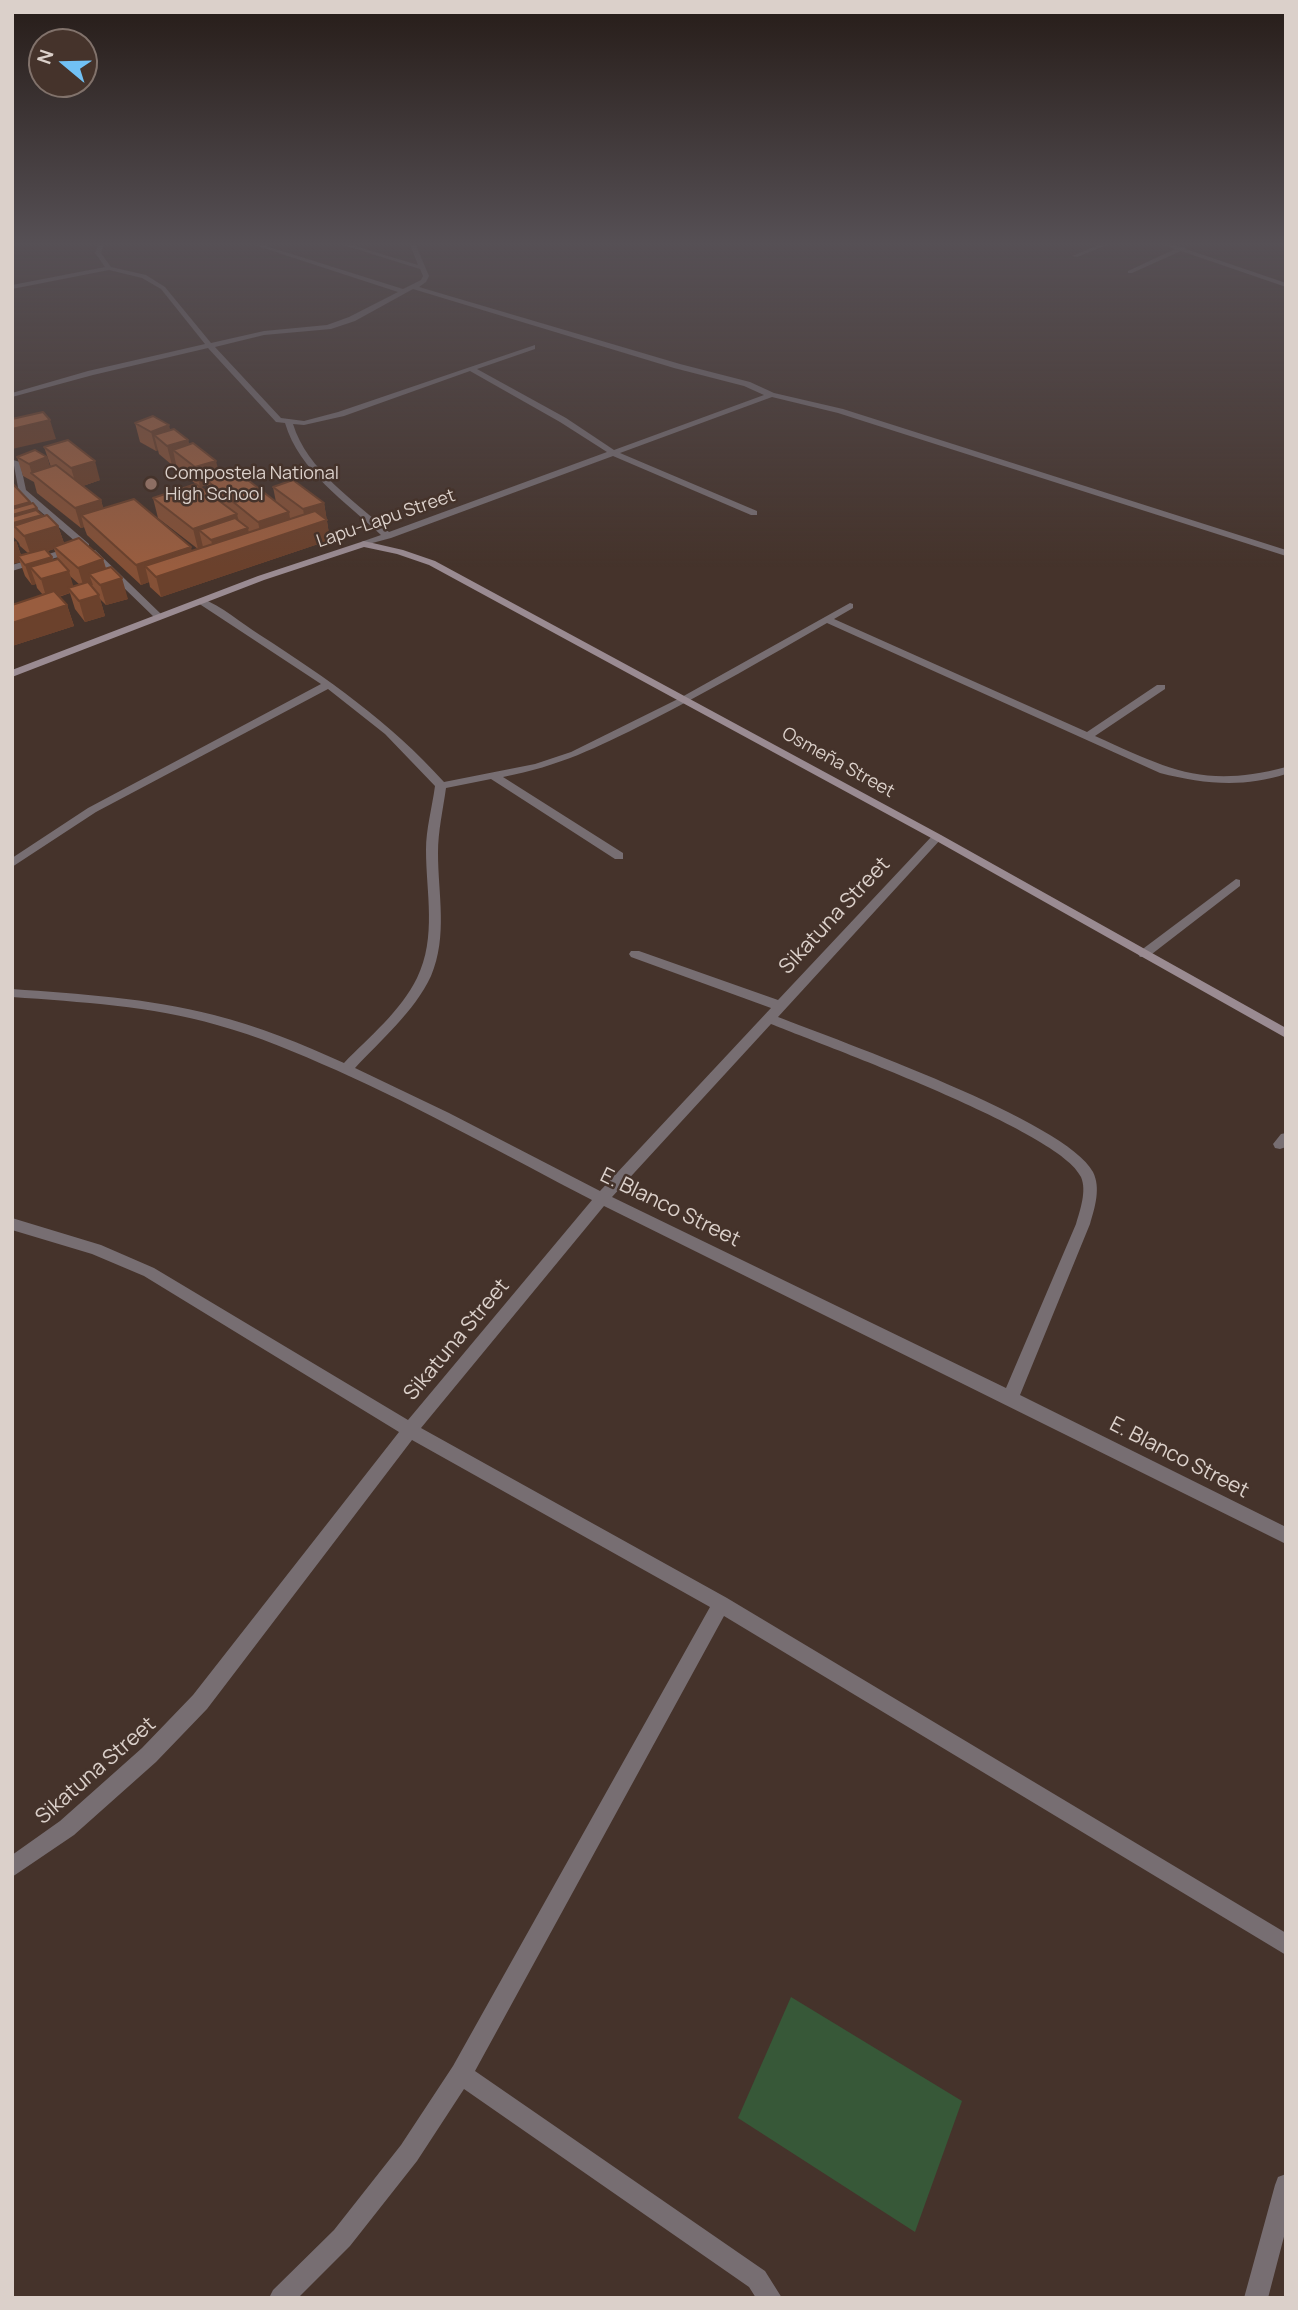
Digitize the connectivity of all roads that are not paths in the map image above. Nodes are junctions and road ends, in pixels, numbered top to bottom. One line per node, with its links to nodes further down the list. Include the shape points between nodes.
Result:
1 (180, 353): 6 (street)
2 (216, 353): 8 (street, via 274,415)
3 (517, 353): 5 (street)
4 (633, 353): 7 (street, via 747,384)
5 (471, 369): 8 (street, via 320,421); 9 (street)
6 (12, 395)
7 (771, 395): 9 (street, Lapu-Lapu Street); 15 (street, via 853,415)
8 (289, 423): 12 (street, via 299,448 319,471)
9 (613, 453): 11 (street); 12 (street, Lapu-Lapu Street)
10 (16, 462): 14 (street, via 22,491)
11 (754, 513)
12 (388, 536): 13 (street, Lapu-Lapu Street)
13 (364, 544): 17 (street, Lapu-Lapu Street); 24 (street, Osmeña Street, via 432,563)
14 (86, 546): 16 (street); 19 (street)
15 (1286, 553)
16 (12, 568)
17 (201, 601): 19 (street, Lapu-Lapu Street); 22 (street)
18 (850, 606): 20 (street)
19 (159, 617): 21 (street, Lapu-Lapu Street)
20 (827, 619): 24 (street); 25 (street)
21 (12, 674)
22 (327, 685): 28 (street, via 397,737); 31 (street, via 92,810)
23 (1161, 687): 25 (street)
24 (684, 699): 27 (street, via 575,754); 29 (street, Osmeña Street)
25 (1088, 736): 26 (street, via 1164,771 1214,782 1246,781)
26 (1286, 770)
27 (495, 776): 28 (street); 30 (street)
28 (441, 786): 39 (street, via 432,848 437,930 431,957 406,1005)
29 (937, 837): 34 (street, Osmeña Street); 36 (street, Sikatuna Street)
30 (619, 856)
31 (12, 863)
32 (1236, 883): 34 (street)
33 (635, 954): 36 (street)
34 (1144, 954): 38 (street, Osmeña Street)
35 (12, 993): 39 (street, E. Blanco Street, via 151,1005 216,1019)
36 (780, 1006): 37 (street, Sikatuna Street)
37 (769, 1018): 40 (street, Sikatuna Street); 42 (street, via 1015,1120 1075,1157 1085,1170 1090,1200 1083,1224)
38 (1286, 1034)
39 (346, 1069): 40 (street, E. Blanco Street)
40 (601, 1199): 42 (street, E. Blanco Street); 43 (street, Sikatuna Street)
41 (12, 1224): 43 (street, via 96,1249 149,1272)
42 (1011, 1396): 44 (street, E. Blanco Street)
43 (410, 1430): 45 (street); 46 (street, Sikatuna Street, via 201,1702 66,1828)
44 (1286, 1536)
45 (721, 1604): 47 (street); 48 (street)
46 (12, 1867)
47 (1286, 1945)
48 (461, 2074): 50 (street, via 409,2153 342,2238); 51 (street, via 758,2279)
49 (1286, 2185): 52 (street)
50 (281, 2298)
51 (770, 2298)
52 (1256, 2298)

